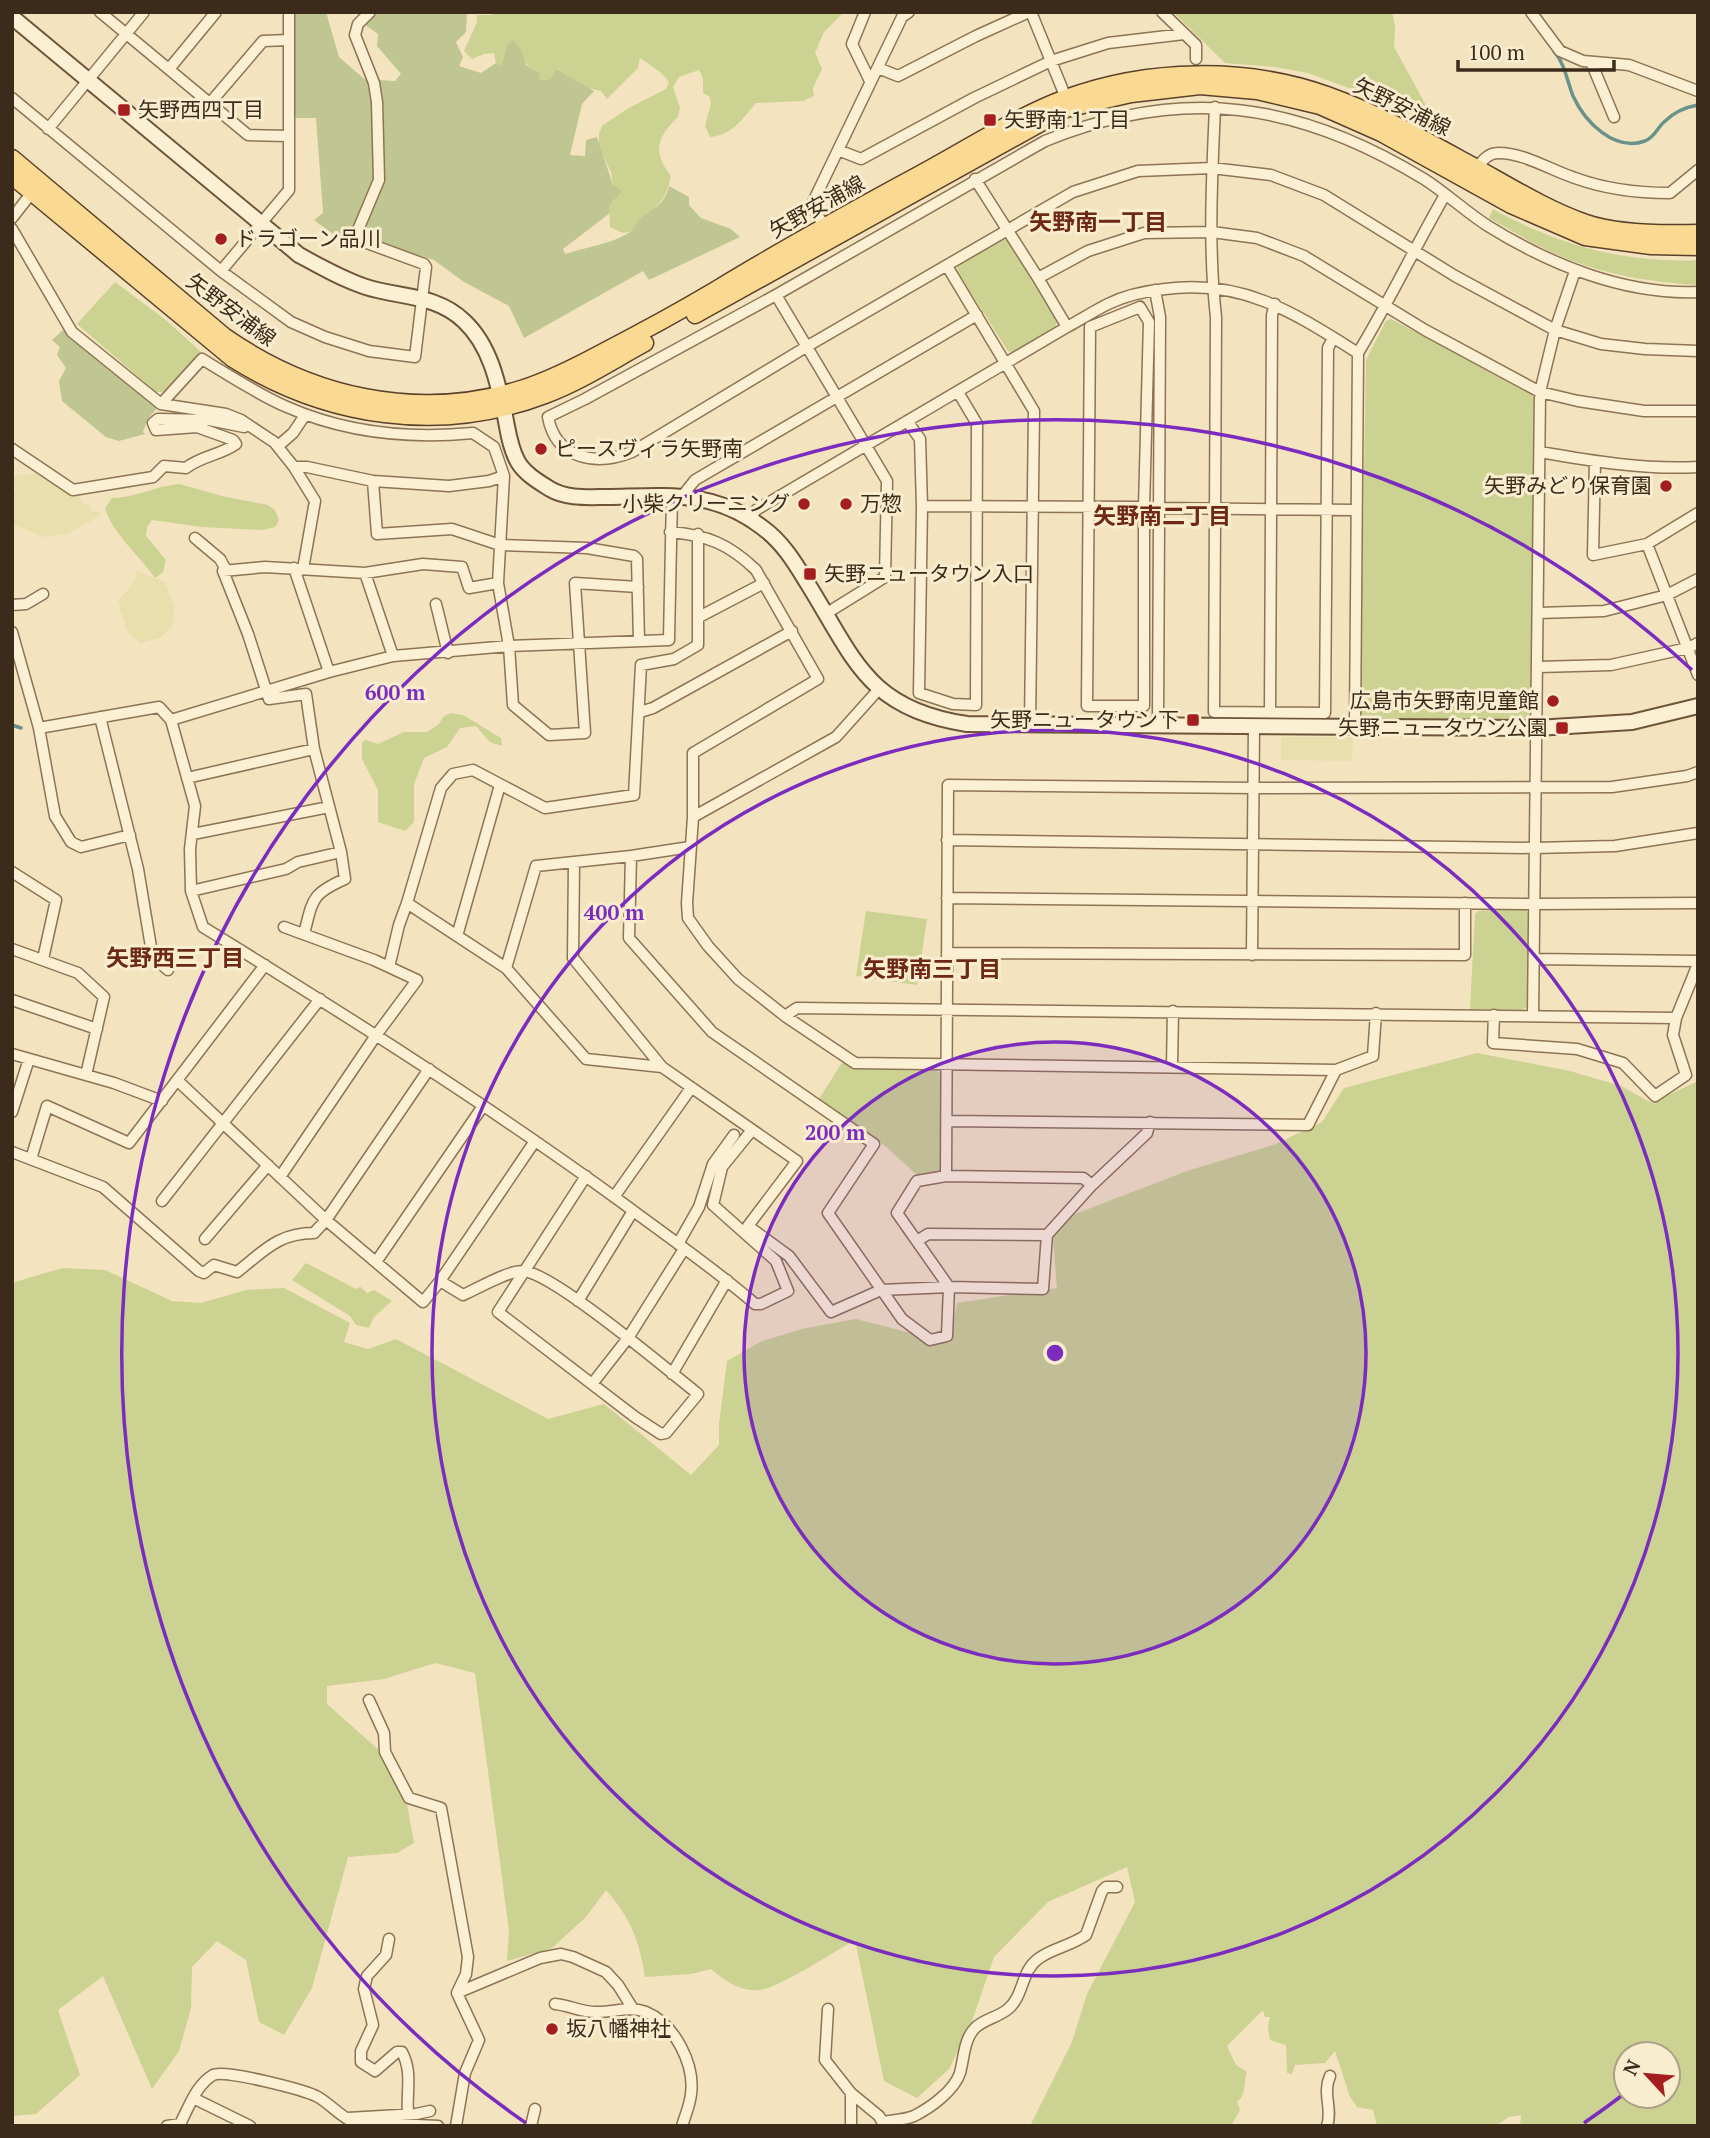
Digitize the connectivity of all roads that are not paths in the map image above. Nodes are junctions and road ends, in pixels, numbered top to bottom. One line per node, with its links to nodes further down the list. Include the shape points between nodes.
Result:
1 (100, 12): 12 (street)
2 (144, 12): 12 (street)
3 (216, 12): 19 (street)
4 (289, 12): 14 (street)
5 (370, 12): 56 (street, via 355,35 375,86 379,180 355,237 424,264)
6 (865, 12): 21 (street, via 852,44)
7 (909, 12): 18 (street, via 902,17)
8 (1030, 12): 16 (street); 18 (street, via 898,76)
9 (1162, 12): 13 (street)
10 (1531, 12): 17 (street, via 1560,51)
11 (12, 17): 20 (street)
12 (127, 34): 19 (street); 20 (street)
13 (1184, 34): 15 (street, via 1196,45); 16 (street, via 1108,43)
14 (289, 40): 25 (street, via 263,41); 29 (street)
15 (1196, 59)
16 (1051, 61): 24 (street); 30 (street, via 861,159)
17 (1591, 62): 22 (street, via 1629,65); 27 (street)
18 (878, 68): 21 (street)
19 (169, 69): 25 (street)
20 (87, 80): 28 (street); 40 (street)
21 (870, 81): 30 (street)
22 (1698, 91)
23 (12, 98): 28 (street)
24 (1066, 98): 33 (main road, 矢野安浦線, via 1130,81 1196,74 1263,79 1324,94 1388,120); 41 (main road, 矢野安浦線)
25 (211, 103): 29 (street, via 248,135)
26 (1215, 107): 32 (street); 36 (street, via 1167,109 1082,125); 38 (street, via 1279,116 1316,127 1413,173)
27 (1614, 117)
28 (48, 129): 49 (street)
29 (288, 136): 40 (street, via 289,190)
30 (838, 150): 41 (street, via 813,202 812,208)
31 (12, 158): 37 (main road, 矢野安浦線)
32 (1212, 168): 43 (street, via 1138,171 1073,192); 44 (street); 47 (street, via 1270,175 1324,195)
33 (1477, 168): 34 (street, via 1497,153 1600,186 1643,193 1670,193); 45 (main road, 矢野安浦線, via 1522,195 1589,224 1655,234)
34 (1698, 170)
35 (12, 176): 37 (main road, 矢野安浦線)
36 (975, 179): 43 (street); 55 (street)
37 (36, 187): 39 (street); 70 (main road, 矢野安浦線, via 216,346 290,390 352,410 395,416 439,417)
38 (1445, 195): 47 (street); 50 (street, via 1487,225)
39 (12, 218)
40 (261, 223): 49 (street); 56 (street, via 299,255 338,276 368,288)
41 (825, 226): 70 (main road, 矢野安浦線, via 695,304)
42 (12, 229): 71 (street, via 72,332)
43 (1008, 230): 48 (street); 51 (street)
44 (1212, 232): 51 (street, via 1143,233 1088,251); 52 (street); 58 (street, via 1257,238 1304,256)
45 (1698, 233)
46 (1698, 247): 70 (main road, 矢野安浦線, via 1586,237 1511,205 1381,133 1320,106 1256,91 1200,86 1130,94 1066,109 565,387)
47 (1414, 249): 58 (street); 61 (street)
48 (947, 266): 59 (street); 63 (street)
49 (221, 271): 56 (street, via 291,322 369,351 415,357)
50 (1575, 271): 54 (street, via 1648,288); 61 (street)
51 (1038, 278): 60 (street)
52 (1213, 286): 53 (street); 57 (street); 92 (street)
53 (1155, 290): 60 (street, via 1110,303); 91 (street, via 1160,317)
54 (1698, 292)
55 (776, 295): 63 (street); 63 (street, via 548,417 550,429 577,456 621,456)
56 (422, 298): 70 (street, via 447,307 466,322 486,351)
57 (1275, 304): 62 (street); 93 (street)
58 (1387, 305): 65 (street); 68 (street)
59 (978, 315): 66 (street); 69 (street)
60 (1066, 327): 66 (street)
61 (1555, 330): 64 (street, via 1601,344); 68 (street)
62 (1333, 338): 65 (street); 94 (street, via 1328,348)
63 (806, 347): 69 (street)
64 (1698, 351)
65 (1358, 353): 95 (street)
66 (1006, 363): 67 (street); 88 (street, via 1034,411)
67 (958, 392): 74 (street); 87 (street, via 977,424)
68 (1540, 392): 72 (street, via 1644,411); 79 (street)
69 (836, 398): 77 (street); 85 (street, via 695,480)
70 (502, 401): 85 (street, via 517,461 553,491 585,497)
71 (161, 404): 73 (street, via 202,359); 75 (street, via 226,414)
72 (1698, 411)
73 (305, 415): 76 (street); 83 (street, via 374,432 474,433 494,447)
74 (908, 421): 77 (street); 86 (street, via 920,439)
75 (253, 430): 76 (street); 78 (street, via 209,420 158,418 153,423 156,430 197,427 236,444 187,468 164,466 153,477 73,490)
76 (278, 446): 81 (street)
77 (865, 446): 97 (street, via 756,510); 114 (street, via 887,481 885,577)
78 (12, 449)
79 (1540, 452): 80 (street); 115 (street)
80 (1595, 461): 82 (street, via 1665,469); 101 (street, via 1593,555)
81 (294, 467): 84 (street); 103 (street, via 314,501)
82 (1698, 467)
83 (504, 476): 84 (street, via 449,486); 102 (street)
84 (373, 481): 102 (street, via 377,534 452,530)
85 (677, 496): 97 (street, via 694,496); 98 (street)
86 (922, 506): 87 (street); 87 (street, via 919,693 953,704 976,705)
87 (976, 506): 88 (street)
88 (1032, 506): 89 (street); 136 (street)
89 (1089, 507): 90 (street); 90 (street, via 1090,327 1140,307 1149,321); 90 (street, via 1087,706 1144,706)
90 (1144, 507)
91 (1158, 508): 92 (street); 135 (street)
92 (1214, 509): 93 (street); 132 (street, via 1214,712)
93 (1270, 509): 94 (street); 132 (street)
94 (1327, 509): 95 (street); 132 (street, via 1325,713)
95 (1356, 510): 138 (street)
96 (1698, 513): 101 (street)
97 (750, 519): 114 (street, via 785,548)
98 (670, 531): 99 (street); 119 (street, via 669,640)
99 (698, 534): 108 (street, via 745,560); 116 (street)
100 (195, 538): 104 (street)
101 (1647, 544): 111 (street)
102 (500, 545): 107 (street); 109 (street, via 587,548 634,556)
103 (298, 569): 104 (street); 105 (street); 126 (street)
104 (226, 570): 129 (street)
105 (365, 573): 107 (street, via 423,564 462,567 469,588); 124 (street)
106 (1698, 579): 111 (street)
107 (498, 583): 121 (street)
108 (764, 583): 116 (street); 117 (street)
109 (638, 587): 119 (street); 122 (street, via 575,583)
110 (43, 594): 113 (street, via 26,604)
111 (1667, 595): 115 (street, via 1604,611); 120 (street)
112 (436, 604): 123 (street)
113 (12, 605)
114 (827, 613): 128 (street, via 859,667)
115 (1538, 613): 125 (street)
116 (699, 617): 131 (street, via 698,645 674,659 641,665)
117 (792, 631): 131 (street); 148 (street, via 818,679 693,753)
118 (12, 632): 139 (street)
119 (639, 641): 122 (street)
120 (1693, 645): 125 (street, via 1611,665); 127 (street)
121 (509, 646): 122 (street); 122 (street, via 513,705 548,735 585,733); 123 (street)
122 (578, 646)
123 (449, 653): 124 (street)
124 (393, 656): 126 (street)
125 (1538, 667): 140 (street)
126 (329, 672): 129 (street)
127 (1698, 675)
128 (879, 689): 136 (street, via 941,720); 148 (street, via 836,737)
129 (266, 692): 134 (street); 141 (street, via 269,699 306,694)
130 (1698, 706): 140 (street, via 1632,722)
131 (640, 712): 144 (street, via 634,795 545,808)
132 (1270, 712)
133 (100, 717): 134 (street, via 159,706); 139 (street); 151 (street)
134 (171, 720): 143 (street)
135 (1158, 724): 136 (street); 137 (street)
136 (1030, 725)
137 (1254, 726): 138 (street); 145 (street)
138 (1355, 727): 140 (street)
139 (39, 728): 151 (street, via 55,816 71,842 81,847)
140 (1537, 728): 146 (street)
141 (314, 749): 143 (street); 147 (street)
142 (1698, 772): 146 (street, via 1612,788)
143 (187, 778): 150 (street, via 195,806)
144 (500, 785): 164 (street, via 473,770 453,774 441,788); 169 (street)
145 (1254, 788): 146 (street); 152 (street, via 947,785); 153 (street)
146 (1535, 788): 155 (street)
147 (329, 807): 150 (street); 156 (street)
148 (693, 817): 154 (street)
149 (1698, 832): 155 (street, via 1615,846)
150 (193, 834): 160 (street)
151 (130, 835): 179 (street, via 151,947)
152 (947, 840): 153 (street); 161 (street)
153 (1252, 845): 155 (street); 162 (street)
154 (690, 847): 157 (street); 186 (street, via 688,918 738,979)
155 (1534, 848): 166 (street)
156 (341, 852): 160 (street); 168 (street, via 345,878 321,890)
157 (631, 856): 158 (street); 230 (street, via 629,938 712,1032 874,1144 828,1213)
158 (574, 863): 178 (street, via 536,866); 195 (street, via 573,958)
159 (14, 878): 173 (street, via 56,900)
160 (191, 891): 176 (street, via 202,927)
161 (947, 898): 162 (street); 171 (street)
162 (1252, 901): 163 (street); 172 (street)
163 (1465, 902): 166 (street); 172 (street, via 1465,955)
164 (407, 903): 169 (street); 177 (street)
165 (1698, 903): 166 (street)
166 (1534, 904): 174 (street)
167 (284, 927): 168 (street)
168 (303, 934): 177 (street)
169 (457, 936): 178 (street)
170 (12, 948): 173 (street)
171 (947, 953): 172 (street); 182 (street)
172 (1252, 955)
173 (43, 959): 189 (street, via 78,973 104,997)
174 (1534, 959): 175 (street); 187 (street)
175 (1698, 962): 188 (street)
176 (265, 965): 180 (street); 199 (street)
177 (389, 967): 190 (street, via 417,980)
178 (506, 968): 195 (street, via 586,1059)
179 (167, 970)
180 (320, 999): 190 (street); 206 (street)
181 (12, 1000): 189 (street)
182 (946, 1009): 183 (street); 186 (street, via 797,1008); 193 (street)
183 (1173, 1011): 184 (street); 194 (street)
184 (1376, 1013): 185 (street); 197 (street, via 1373,1056)
185 (1494, 1015): 187 (street); 188 (street, via 1493,1043 1577,1049 1623,1063 1655,1096 1686,1075 1672,1035)
186 (785, 1016): 193 (street, via 855,1063)
187 (1533, 1016): 188 (street)
188 (1676, 1018)
189 (97, 1029): 198 (street)
190 (377, 1034): 196 (street); 214 (street)
191 (12, 1054): 192 (street)
192 (29, 1059): 198 (street); 203 (street)
193 (946, 1066): 194 (street); 204 (street)
194 (1172, 1066): 197 (street)
195 (662, 1067): 200 (street)
196 (429, 1069): 202 (street); 220 (street)
197 (1336, 1070): 205 (street, via 1308,1125)
198 (86, 1075): 201 (street)
199 (178, 1080): 201 (street); 206 (street)
200 (691, 1088): 207 (street); 217 (street)
201 (162, 1101): 211 (street, via 129,1143 47,1106)
202 (483, 1106): 209 (street); 225 (street)
203 (12, 1112)
204 (947, 1121): 205 (street); 213 (street)
205 (1150, 1122): 216 (street, via 1147,1133)
206 (223, 1123): 212 (street); 218 (street)
207 (752, 1129): 227 (street, via 722,1167 713,1205 776,1261 788,1290 755,1304); 230 (street, via 797,1161 748,1226 789,1256 831,1312)
208 (734, 1135): 224 (street, via 713,1164)
209 (535, 1141): 215 (street); 228 (street)
210 (12, 1152): 211 (street)
211 (31, 1159): 220 (street, via 103,1187 204,1273 214,1265 237,1272 278,1240 314,1233)
212 (268, 1166): 214 (street); 222 (street)
213 (946, 1176): 216 (street, via 1083,1178); 223 (street, via 917,1181 897,1213)
214 (280, 1177): 220 (street)
215 (586, 1177): 217 (street); 226 (street)
216 (1092, 1185): 221 (street)
217 (614, 1197): 219 (street)
218 (162, 1201)
219 (633, 1211): 224 (street); 231 (street)
220 (326, 1220): 225 (street)
221 (1047, 1235): 223 (street, via 928,1234); 229 (street, via 1043,1289)
222 (205, 1239)
223 (917, 1241): 229 (street)
224 (681, 1247): 227 (street); 232 (street)
225 (376, 1262): 228 (street, via 423,1302)
226 (524, 1271): 228 (street, via 463,1295); 231 (street); 234 (street, via 498,1312)
227 (727, 1280): 233 (street)
228 (440, 1281)
229 (949, 1287): 230 (street); 230 (street, via 947,1336 930,1340 902,1319)
230 (881, 1290)
231 (578, 1301): 232 (street)
232 (628, 1338): 233 (street); 234 (street)
233 (673, 1374): 234 (street, via 698,1394 661,1434)
234 (592, 1384)
235 (369, 1700): 238 (street, via 384,1733 385,1752 409,1798 441,1808 468,1957)
236 (1117, 1887): 248 (street, via 1102,1891 1086,1935 1036,1960 1018,1998 975,2028 959,2074 935,2104 914,2116)
237 (389, 1939): 247 (street, via 386,1955 367,1976 364,1989 373,2025 361,2062 374,2071 402,2052 409,2065)
238 (457, 1993): 240 (street, via 540,1958 562,1954 606,1972); 252 (street, via 480,2040 464,2073)
239 (555, 2004): 240 (street, via 588,2012)
240 (633, 2009): 254 (street, via 661,2022 684,2053 691,2094)
241 (828, 2009): 243 (street, via 825,2060)
242 (1330, 2076): 256 (street, via 1325,2087)
243 (851, 2093): 248 (street); 255 (street)
244 (193, 2098): 247 (street, via 216,2073 231,2073 317,2096 344,2118 366,2124); 249 (street, via 180,2124); 250 (street)
245 (535, 2109): 253 (street)
246 (430, 2112): 247 (street)
247 (409, 2122): 251 (street)
248 (883, 2124)
249 (167, 2126)
250 (250, 2126)
251 (438, 2126)
252 (456, 2126)
253 (531, 2126)
254 (682, 2126)
255 (851, 2126)
256 (1327, 2126)

